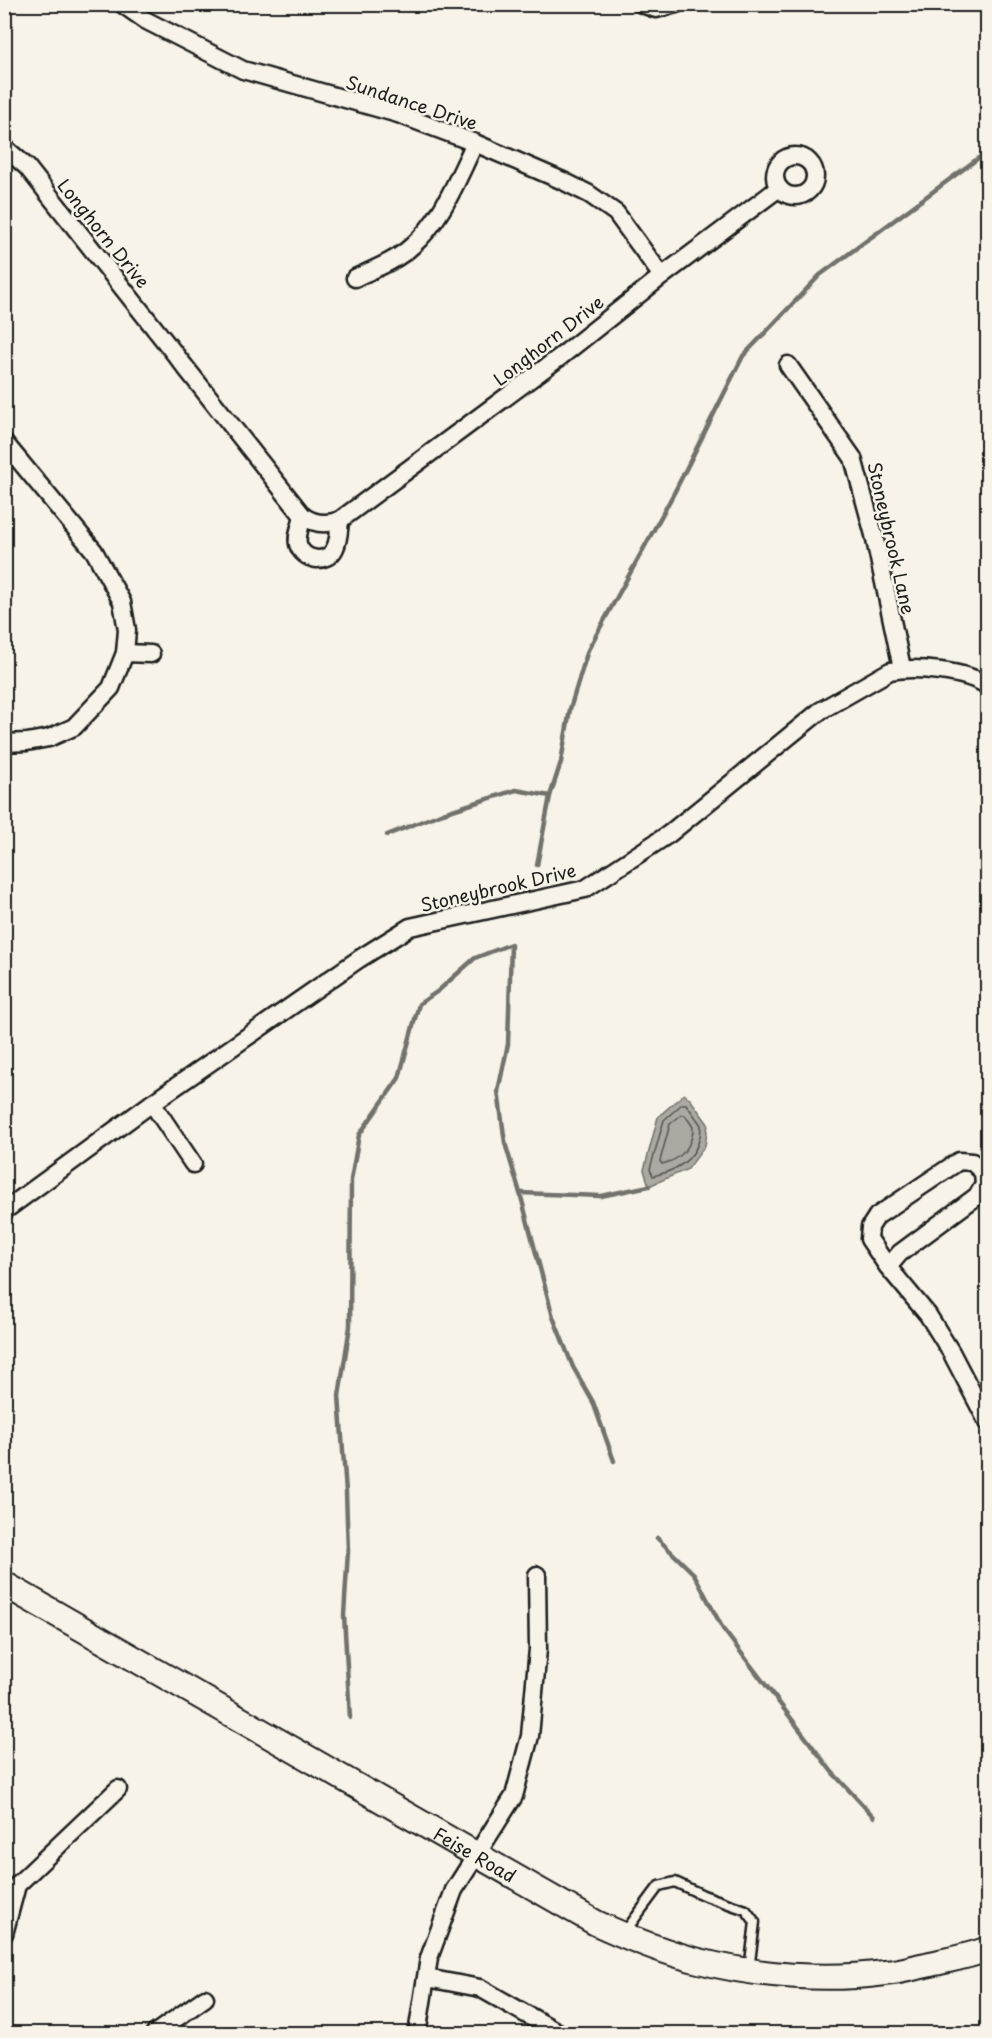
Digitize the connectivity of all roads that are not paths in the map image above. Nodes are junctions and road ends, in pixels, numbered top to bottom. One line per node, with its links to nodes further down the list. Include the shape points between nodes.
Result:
1 (122, 4): 4 (street, Sundance Drive, via 145,20 243,70 398,114)
2 (676, 4): 3 (street)
3 (649, 7)
4 (475, 143): 7 (street, Sundance Drive, via 589,194 616,213); 8 (street, via 439,215 412,246)
5 (4, 147): 11 (street, Longhorn Drive, via 27,167)
6 (779, 188): 7 (street, Longhorn Drive)
7 (662, 276): 12 (street, Longhorn Drive)
8 (355, 278)
9 (788, 365): 15 (street, Stoneybrook Lane, via 853,458)
10 (4, 442): 13 (street, via 94,551 122,602 127,630)
11 (303, 516): 12 (street, via 320,523); 12 (street, via 298,546 312,559 331,554)
12 (340, 520)
13 (125, 653): 14 (street); 17 (street, via 111,688 74,726 49,738)
14 (151, 654)
15 (902, 668): 16 (street, Stoneybrook Drive, via 929,669); 18 (street, Stoneybrook Drive, via 820,711 669,834 585,889 410,927)
16 (984, 683)
17 (4, 743)
18 (152, 1103): 19 (street); 20 (street, Stoneybrook Drive)
19 (193, 1164)
20 (4, 1211)
21 (888, 1268): 21 (street, via 900,1254 978,1196 984,1185 983,1172 972,1162 959,1161 877,1216 869,1239); 22 (street, via 951,1352)
22 (987, 1423)
23 (537, 1575): 26 (street, via 538,1649 530,1736 514,1796)
24 (4, 1584): 26 (main road, Feise Road)
25 (118, 1789): 27 (street)
26 (476, 1855): 29 (main road, Feise Road); 32 (street, via 454,1890 429,1958)
27 (11, 1884): 28 (street)
28 (5, 1930)
29 (623, 1935): 31 (main road, Feise Road, via 700,1961); 31 (lane, via 659,1886 675,1881 746,1910 755,1922)
30 (987, 1949): 31 (main road, Feise Road, via 885,1973 830,1976)
31 (749, 1970)
32 (427, 1978): 35 (street); 36 (street, via 480,1988)
33 (205, 1998): 34 (street)
34 (154, 2034)
35 (417, 2034)
36 (561, 2034)

